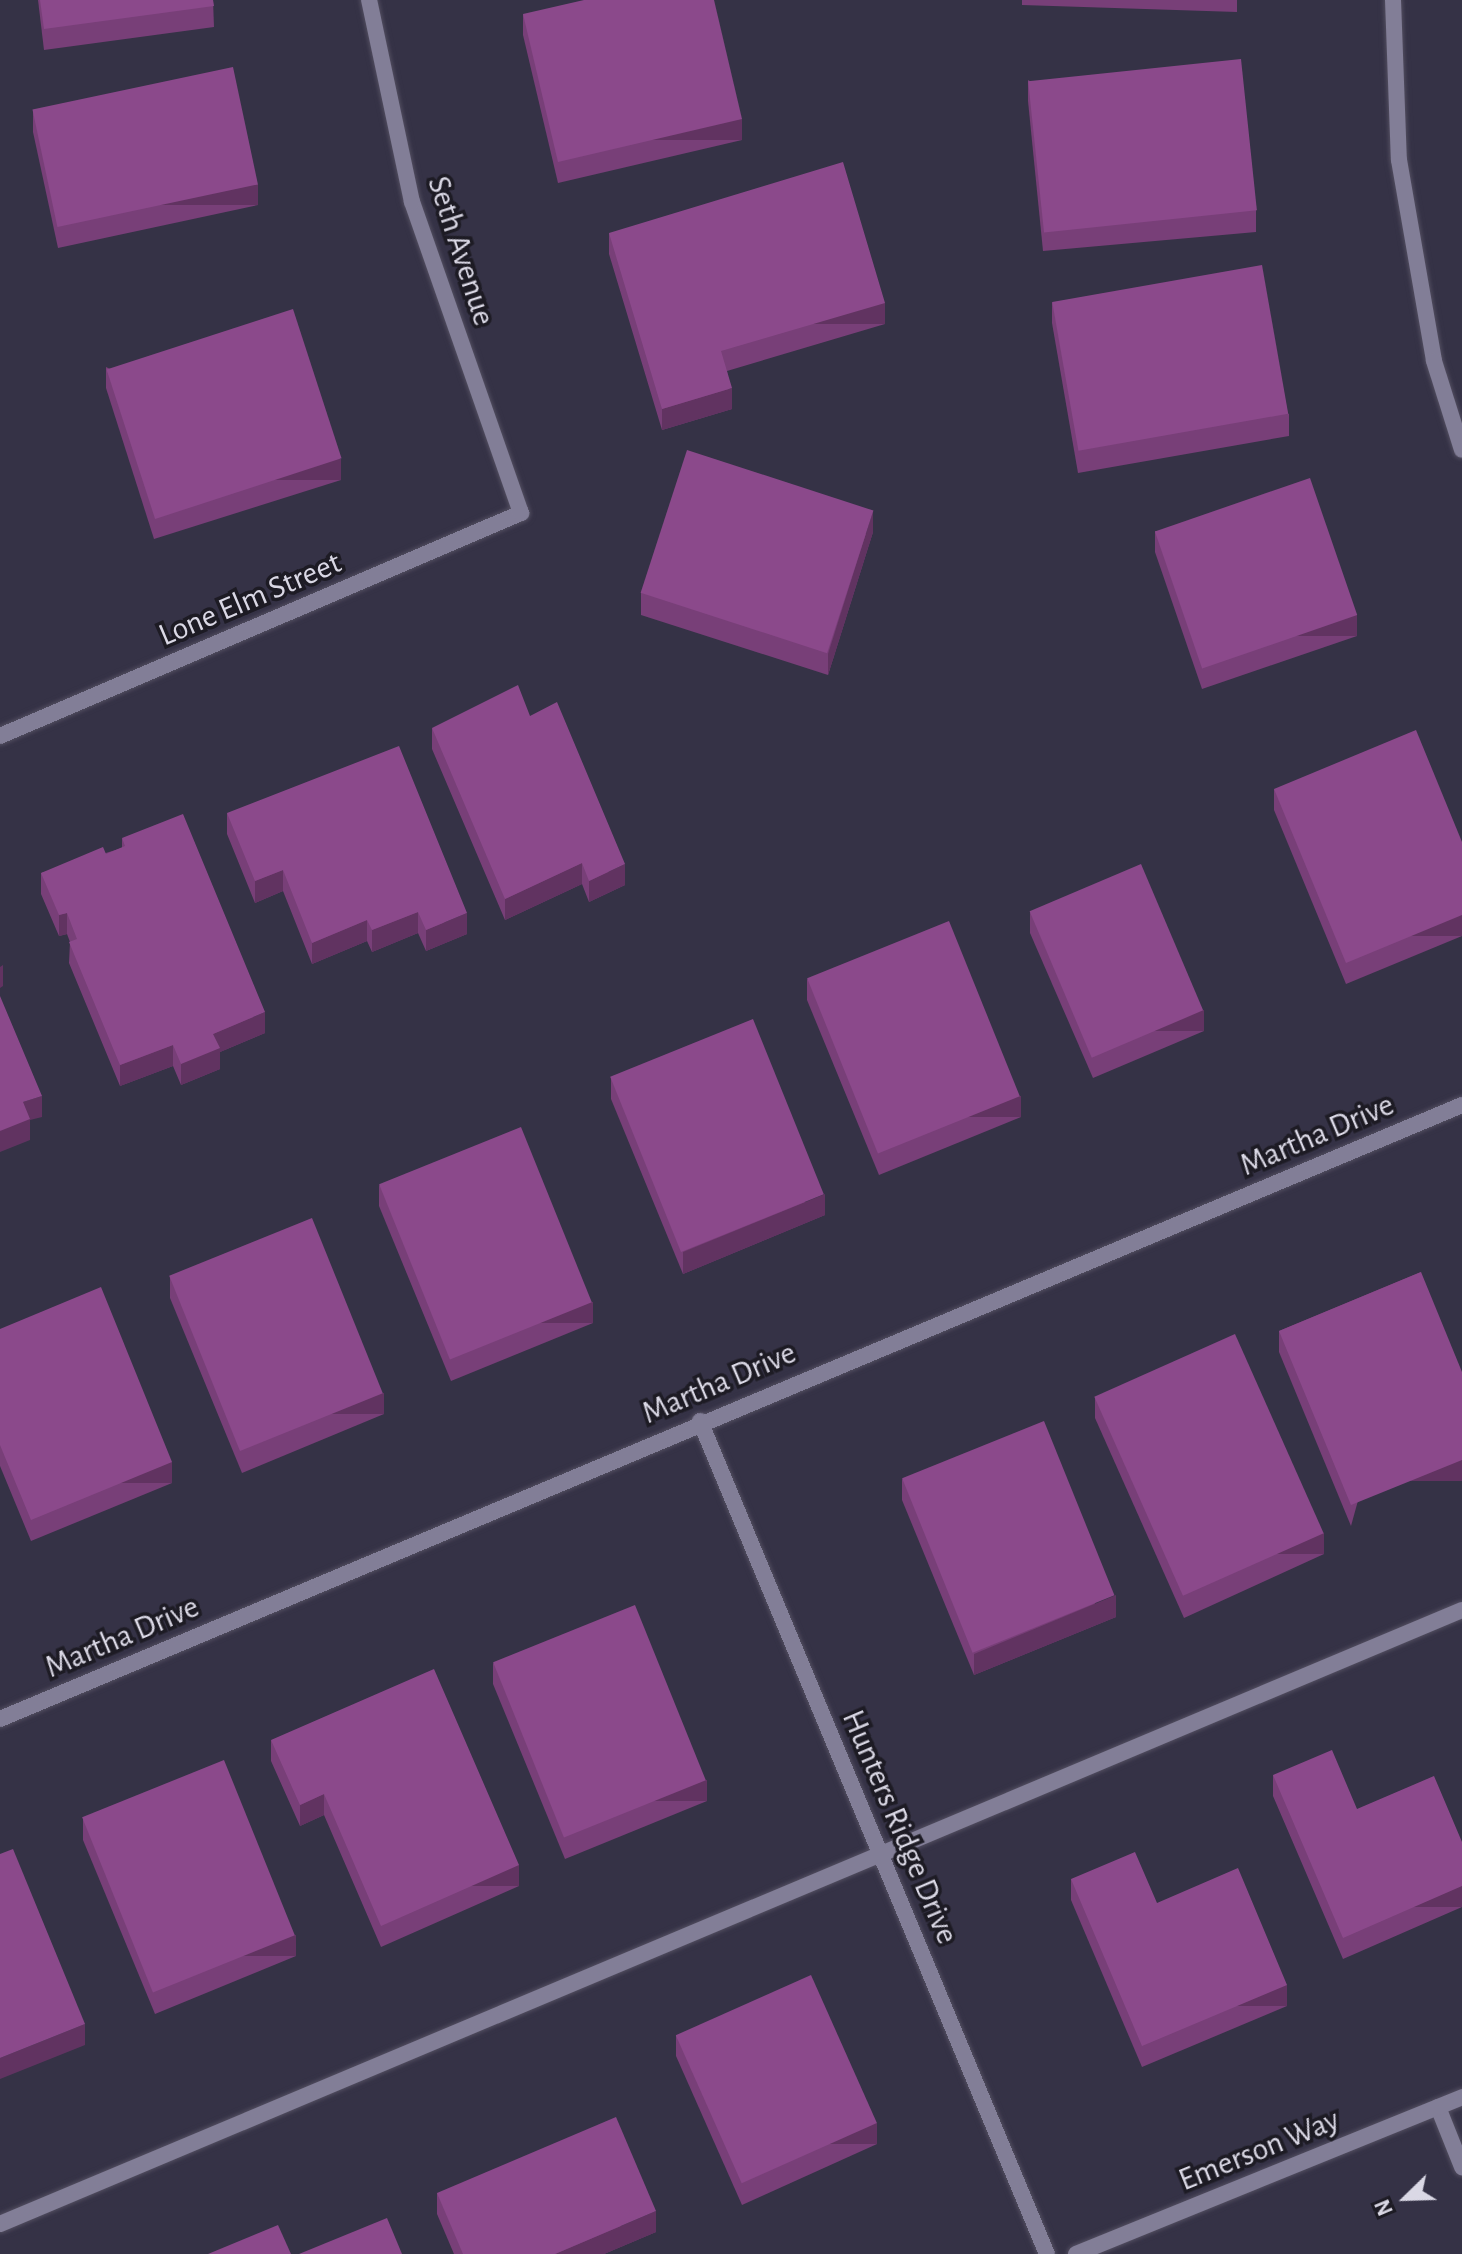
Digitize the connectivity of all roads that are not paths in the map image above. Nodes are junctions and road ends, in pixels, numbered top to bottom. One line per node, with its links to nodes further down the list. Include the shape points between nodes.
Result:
1 (369, 0): 4 (street, Seth Avenue, via 412,202)
2 (1393, 0): 3 (street, via 1399,160 1434,361)
3 (1462, 450)
4 (521, 513): 5 (street, Lone Elm Street)
5 (0, 736)
6 (1462, 1105): 7 (street, Martha Drive)
7 (700, 1421): 9 (street, Martha Drive); 10 (street, Hunters Ridge Drive)
8 (1462, 1610): 10 (street)
9 (0, 1719)
10 (881, 1853): 14 (street); 15 (street, Hunters Ridge Drive)
11 (1462, 2097): 12 (street, Emerson Way)
12 (1438, 2107): 13 (street); 16 (street, Emerson Way)
13 (1462, 2167)
14 (0, 2224)
15 (1047, 2254)
16 (1076, 2254)

